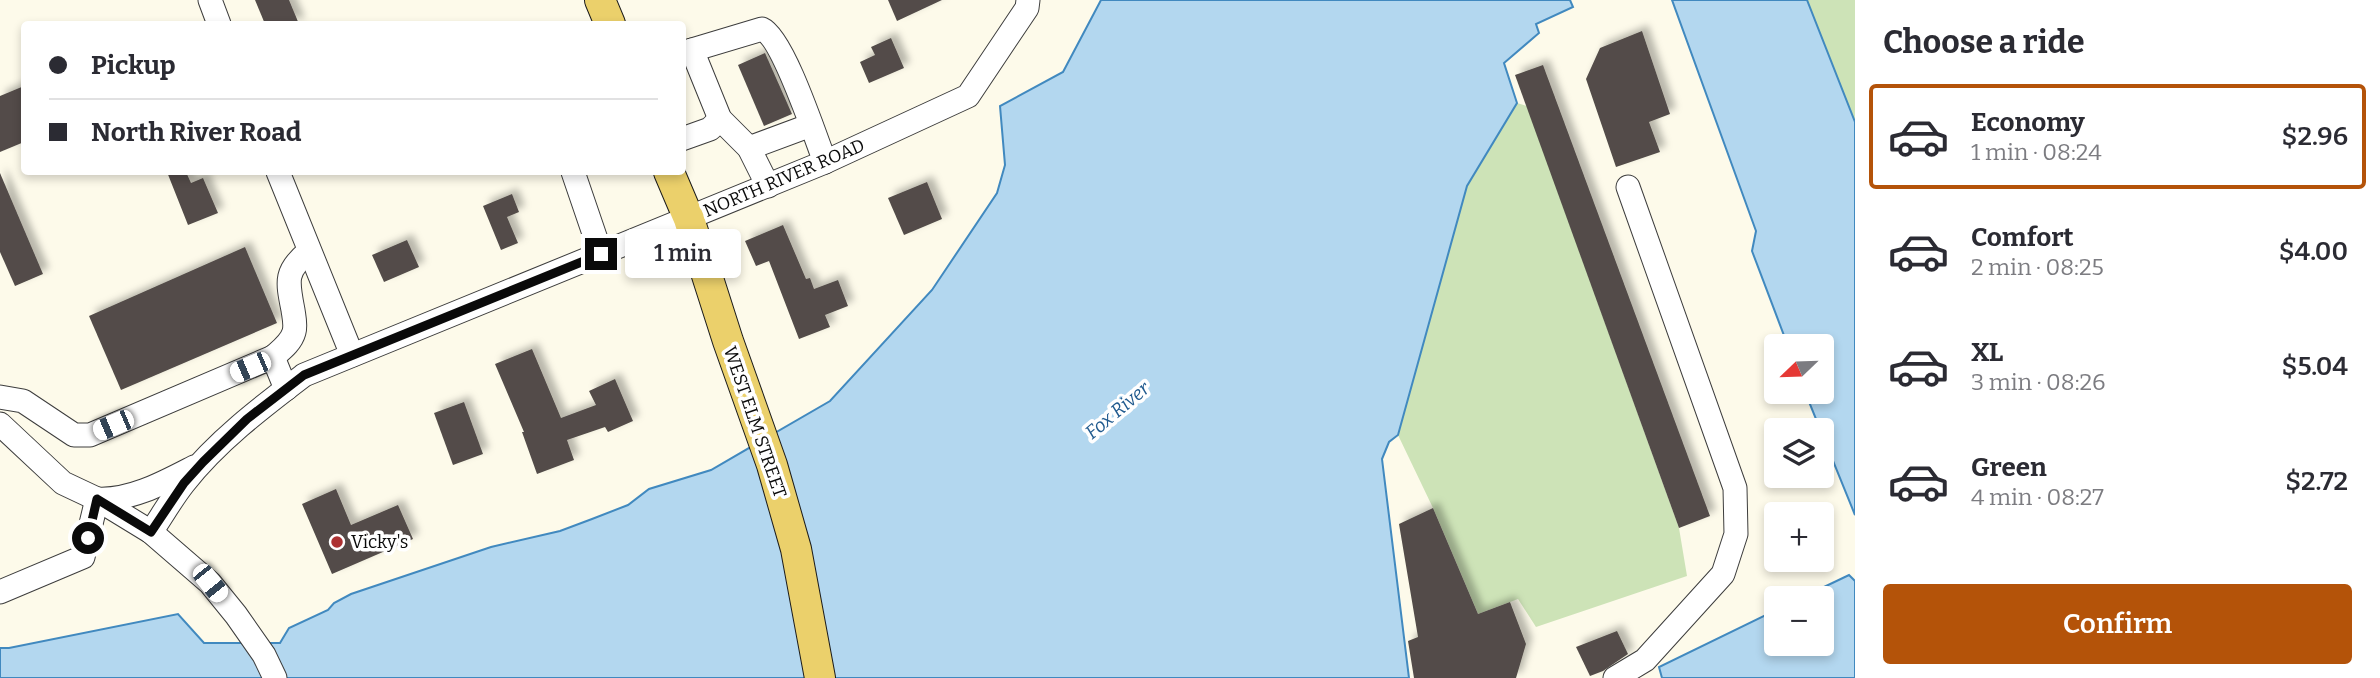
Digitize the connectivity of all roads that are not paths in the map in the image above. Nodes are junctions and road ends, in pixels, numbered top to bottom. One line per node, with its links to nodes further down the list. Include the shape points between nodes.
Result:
1 (209, 0): 4 (street)
2 (600, 0): 5 (main road)
3 (1025, 3): 11 (street, NORTH RIVER ROAD, via 968,96)
4 (218, 21)
5 (609, 21)
6 (687, 52): 7 (street); 8 (street, via 762,29 769,32)
7 (720, 119): 9 (street, via 710,129); 10 (street)
8 (811, 125): 10 (street); 11 (street)
9 (686, 138)
10 (749, 148): 15 (street)
11 (825, 162): 15 (street, NORTH RIVER ROAD)
12 (279, 175): 18 (street)
13 (574, 175): 19 (street)
14 (670, 175): 17 (main road, WEST ELM STREET)
15 (768, 186): 17 (street, NORTH RIVER ROAD)
16 (1628, 187): 31 (street, via 1735,488 1736,534 1723,574 1646,660)
17 (689, 219): 19 (street, NORTH RIVER ROAD); 30 (main road, WEST ELM STREET, via 796,549)
18 (309, 251): 20 (street); 21 (street, via 289,275 294,334)
19 (601, 254): 20 (street, NORTH RIVER ROAD)
20 (352, 355): 22 (street, NORTH RIVER ROAD, via 304,375)
21 (273, 357): 22 (street); 23 (street, via 90,435 74,435 23,401)
22 (286, 388): 25 (street, NORTH RIVER ROAD)
23 (0, 397)
24 (0, 424): 26 (street, via 62,483)
25 (203, 462): 26 (street, NORTH RIVER ROAD, via 133,494); 27 (street, NORTH RIVER ROAD)
26 (97, 499): 27 (street); 28 (street, via 83,557)
27 (151, 532): 29 (street, via 210,583 264,655)
28 (0, 592)
29 (275, 678)
30 (820, 678)
31 (1615, 678)

